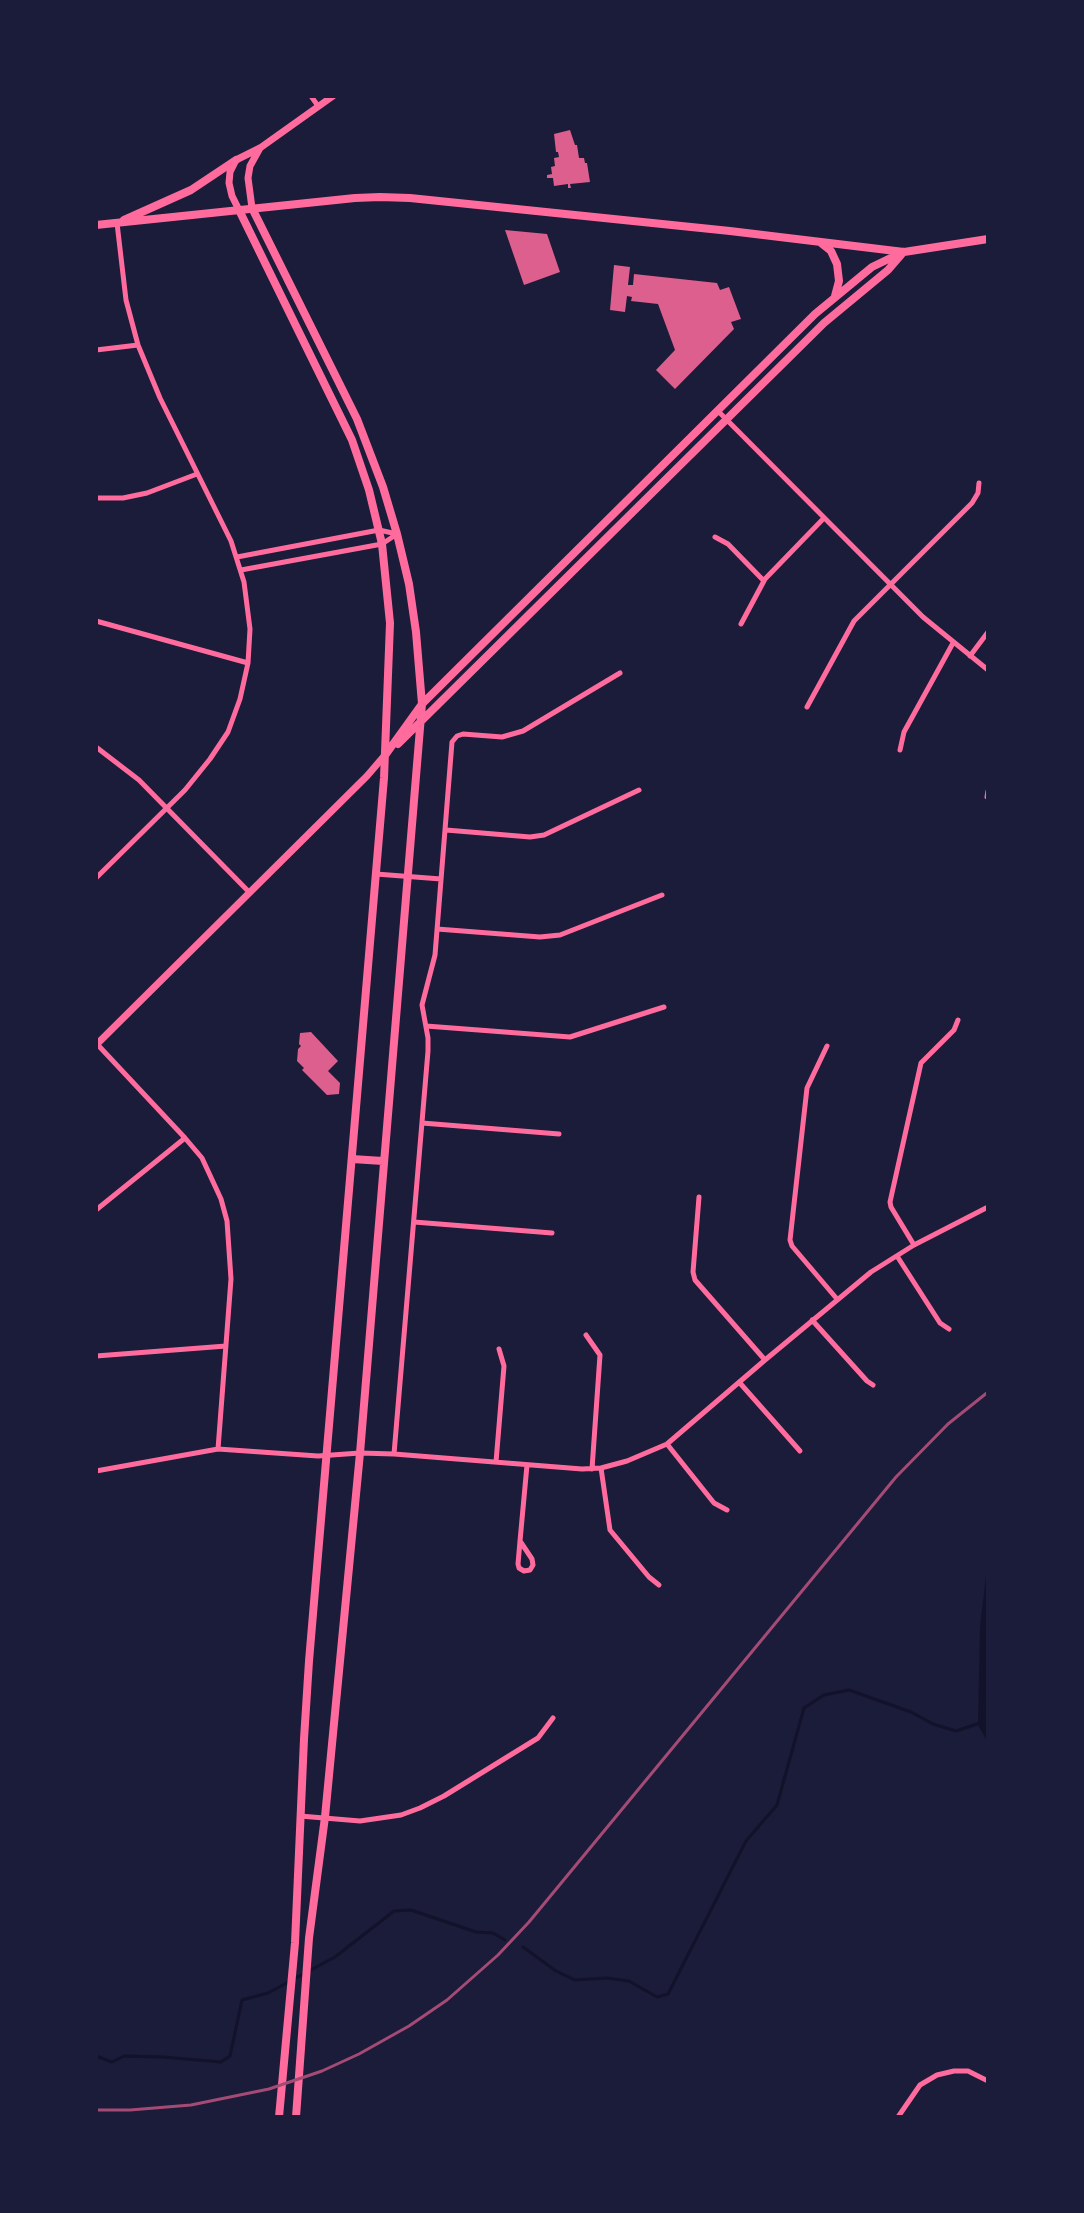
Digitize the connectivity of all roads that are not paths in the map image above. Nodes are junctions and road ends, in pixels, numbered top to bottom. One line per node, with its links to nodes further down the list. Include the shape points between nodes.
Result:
1 (311, 96): 3 (street)
2 (333, 96): 3 (street)
3 (318, 106): 4 (street)
4 (260, 148): 5 (street); 6 (street, via 248,178)
5 (236, 160): 7 (street, via 229,183); 8 (main road, via 191,190)
6 (252, 208): 7 (main road); 11 (main road, via 395,197); 23 (main road, via 357,419)
7 (239, 210): 8 (main road); 22 (main road, via 346,424)
8 (117, 223): 9 (main road); 14 (street, via 126,300)
9 (96, 225)
10 (988, 238): 12 (main road)
11 (819, 242): 12 (main road); 13 (main road, via 831,251 837,264 839,281)
12 (904, 252): 13 (main road, via 872,267); 17 (main road)
13 (834, 297): 16 (main road)
14 (138, 345): 15 (street); 18 (street)
15 (96, 350)
16 (717, 410): 17 (street); 38 (main road)
17 (726, 419): 21 (street); 40 (main road)
18 (197, 474): 20 (street, via 147,493); 26 (street)
19 (979, 483): 29 (street, via 972,503)
20 (96, 498)
21 (824, 518): 28 (street); 29 (street)
22 (379, 530): 23 (street); 25 (main road); 26 (street)
23 (397, 534): 25 (street); 38 (main road, via 412,608)
24 (715, 537): 28 (street, via 728,544)
25 (382, 544): 27 (street); 43 (main road, via 391,639)
26 (237, 557): 27 (street)
27 (241, 570): 35 (street, via 248,602)
28 (764, 581): 31 (street)
29 (890, 585): 33 (street); 39 (street, via 848,629)
30 (96, 621): 35 (street)
31 (741, 624)
32 (988, 632): 34 (street)
33 (953, 643): 34 (street); 42 (street, via 904,732)
34 (970, 656): 36 (street)
35 (248, 663): 45 (street, via 228,732)
36 (988, 669)
37 (620, 674): 46 (street, via 511,736 457,735 452,742)
38 (422, 704): 40 (main road); 43 (main road)
39 (807, 707)
40 (420, 723): 43 (main road); 48 (main road)
41 (96, 747): 45 (street)
42 (900, 750)
43 (386, 755): 47 (main road); 51 (street)
44 (639, 790): 46 (street, via 544,835)
45 (167, 808): 49 (street); 51 (street)
46 (446, 831): 50 (street)
47 (376, 874): 48 (street); 62 (main road)
48 (407, 877): 50 (street); 63 (main road)
49 (96, 878)
50 (441, 879): 53 (street)
51 (250, 893): 57 (street)
52 (662, 895): 53 (street, via 560,935)
53 (437, 929): 56 (street, via 435,955 422,1005)
54 (664, 1007): 56 (street, via 570,1037)
55 (958, 1020): 69 (street, via 921,1063 890,1202)
56 (426, 1026): 59 (street, via 428,1051)
57 (96, 1045): 61 (street)
58 (827, 1046): 71 (street, via 807,1088 790,1240)
59 (422, 1124): 60 (street); 67 (street)
60 (558, 1134)
61 (185, 1138): 66 (street); 75 (street, via 202,1158 227,1221 231,1279)
62 (352, 1159): 63 (main road); 85 (main road)
63 (383, 1161): 84 (main road)
64 (699, 1197): 78 (street, via 694,1277)
65 (988, 1207): 69 (street)
66 (96, 1210)
67 (414, 1222): 68 (street); 86 (street)
68 (552, 1233)
69 (914, 1245): 70 (street)
70 (897, 1256): 71 (street); 73 (street, via 940,1323)
71 (837, 1299): 72 (street)
72 (812, 1320): 78 (street); 80 (street)
73 (949, 1329)
74 (586, 1335): 90 (street, via 600,1355)
75 (226, 1346): 77 (street); 82 (street)
76 (499, 1350): 87 (street, via 504,1366)
77 (96, 1356)
78 (765, 1360): 79 (street)
79 (739, 1382): 81 (street); 83 (street)
80 (873, 1385)
81 (667, 1444): 89 (street); 92 (street, via 714,1503)
82 (218, 1449): 85 (street); 91 (street)
83 (800, 1451)
84 (360, 1453): 85 (street); 86 (street); 97 (main road)
85 (326, 1454): 96 (main road)
86 (394, 1454): 87 (street)
87 (496, 1462): 88 (street)
88 (527, 1465): 90 (street); 93 (street)
89 (601, 1468): 90 (street); 94 (street, via 610,1530)
90 (592, 1469)
91 (96, 1471)
92 (727, 1510)
93 (520, 1541): 93 (street, via 532,1559 530,1570 519,1568)
94 (659, 1585)
95 (553, 1718): 97 (street, via 538,1738 420,1808 360,1821)
96 (300, 1816): 97 (street); 100 (main road, via 295,1943)
97 (325, 1817): 101 (main road, via 309,1938)
98 (988, 2081): 99 (street, via 968,2071 938,2075 920,2085)
99 (899, 2116)
100 (279, 2117)
101 (296, 2117)

